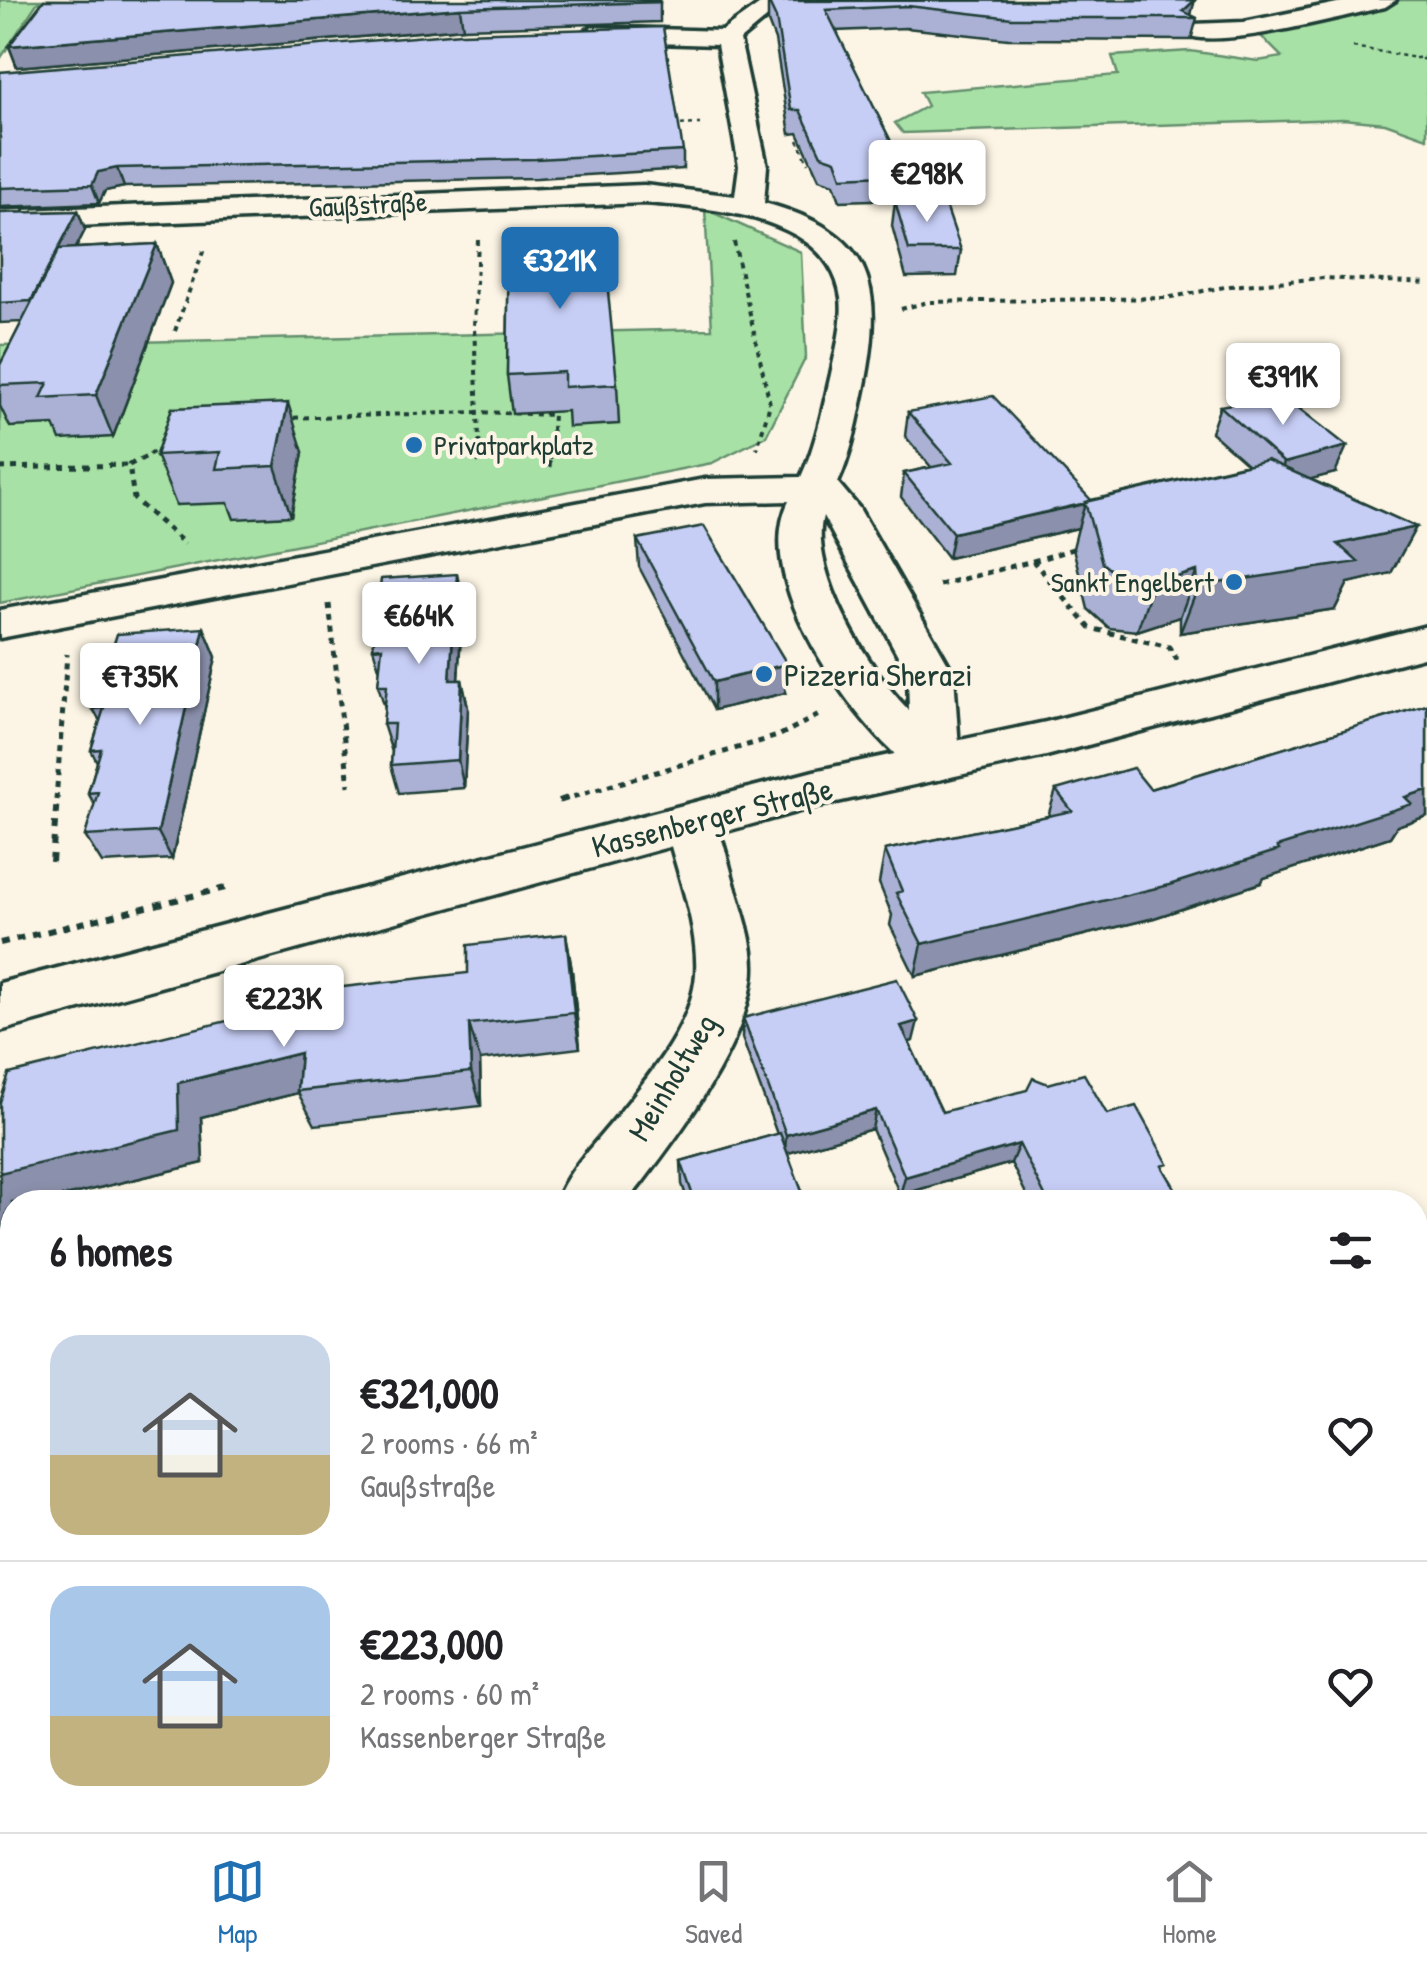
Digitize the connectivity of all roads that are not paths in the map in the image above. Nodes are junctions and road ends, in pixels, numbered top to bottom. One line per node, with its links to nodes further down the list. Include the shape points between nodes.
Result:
1 (844, 0): 5 (street, via 764,9)
2 (1385, 0): 3 (street, via 1244,29)
3 (1193, 31)
4 (573, 35): 5 (street)
5 (728, 38): 6 (street, via 753,166)
6 (739, 203): 7 (street, Gaußstraße, via 616,194); 8 (street, Gaußstraße, via 811,234 842,258 855,285 857,321)
7 (0, 220)
8 (820, 488): 9 (street, via 705,491); 11 (street, via 839,508 931,674); 11 (street, Gaußstraße, via 799,521 804,570 857,685)
9 (0, 624)
10 (1427, 641): 11 (street, Kassenberger Straße)
11 (935, 764): 12 (street, Kassenberger Straße)
12 (691, 822): 13 (street, Kassenberger Straße); 14 (street, Meinholtweg, via 722,959 720,996 680,1074)
13 (0, 1006)
14 (597, 1190)

